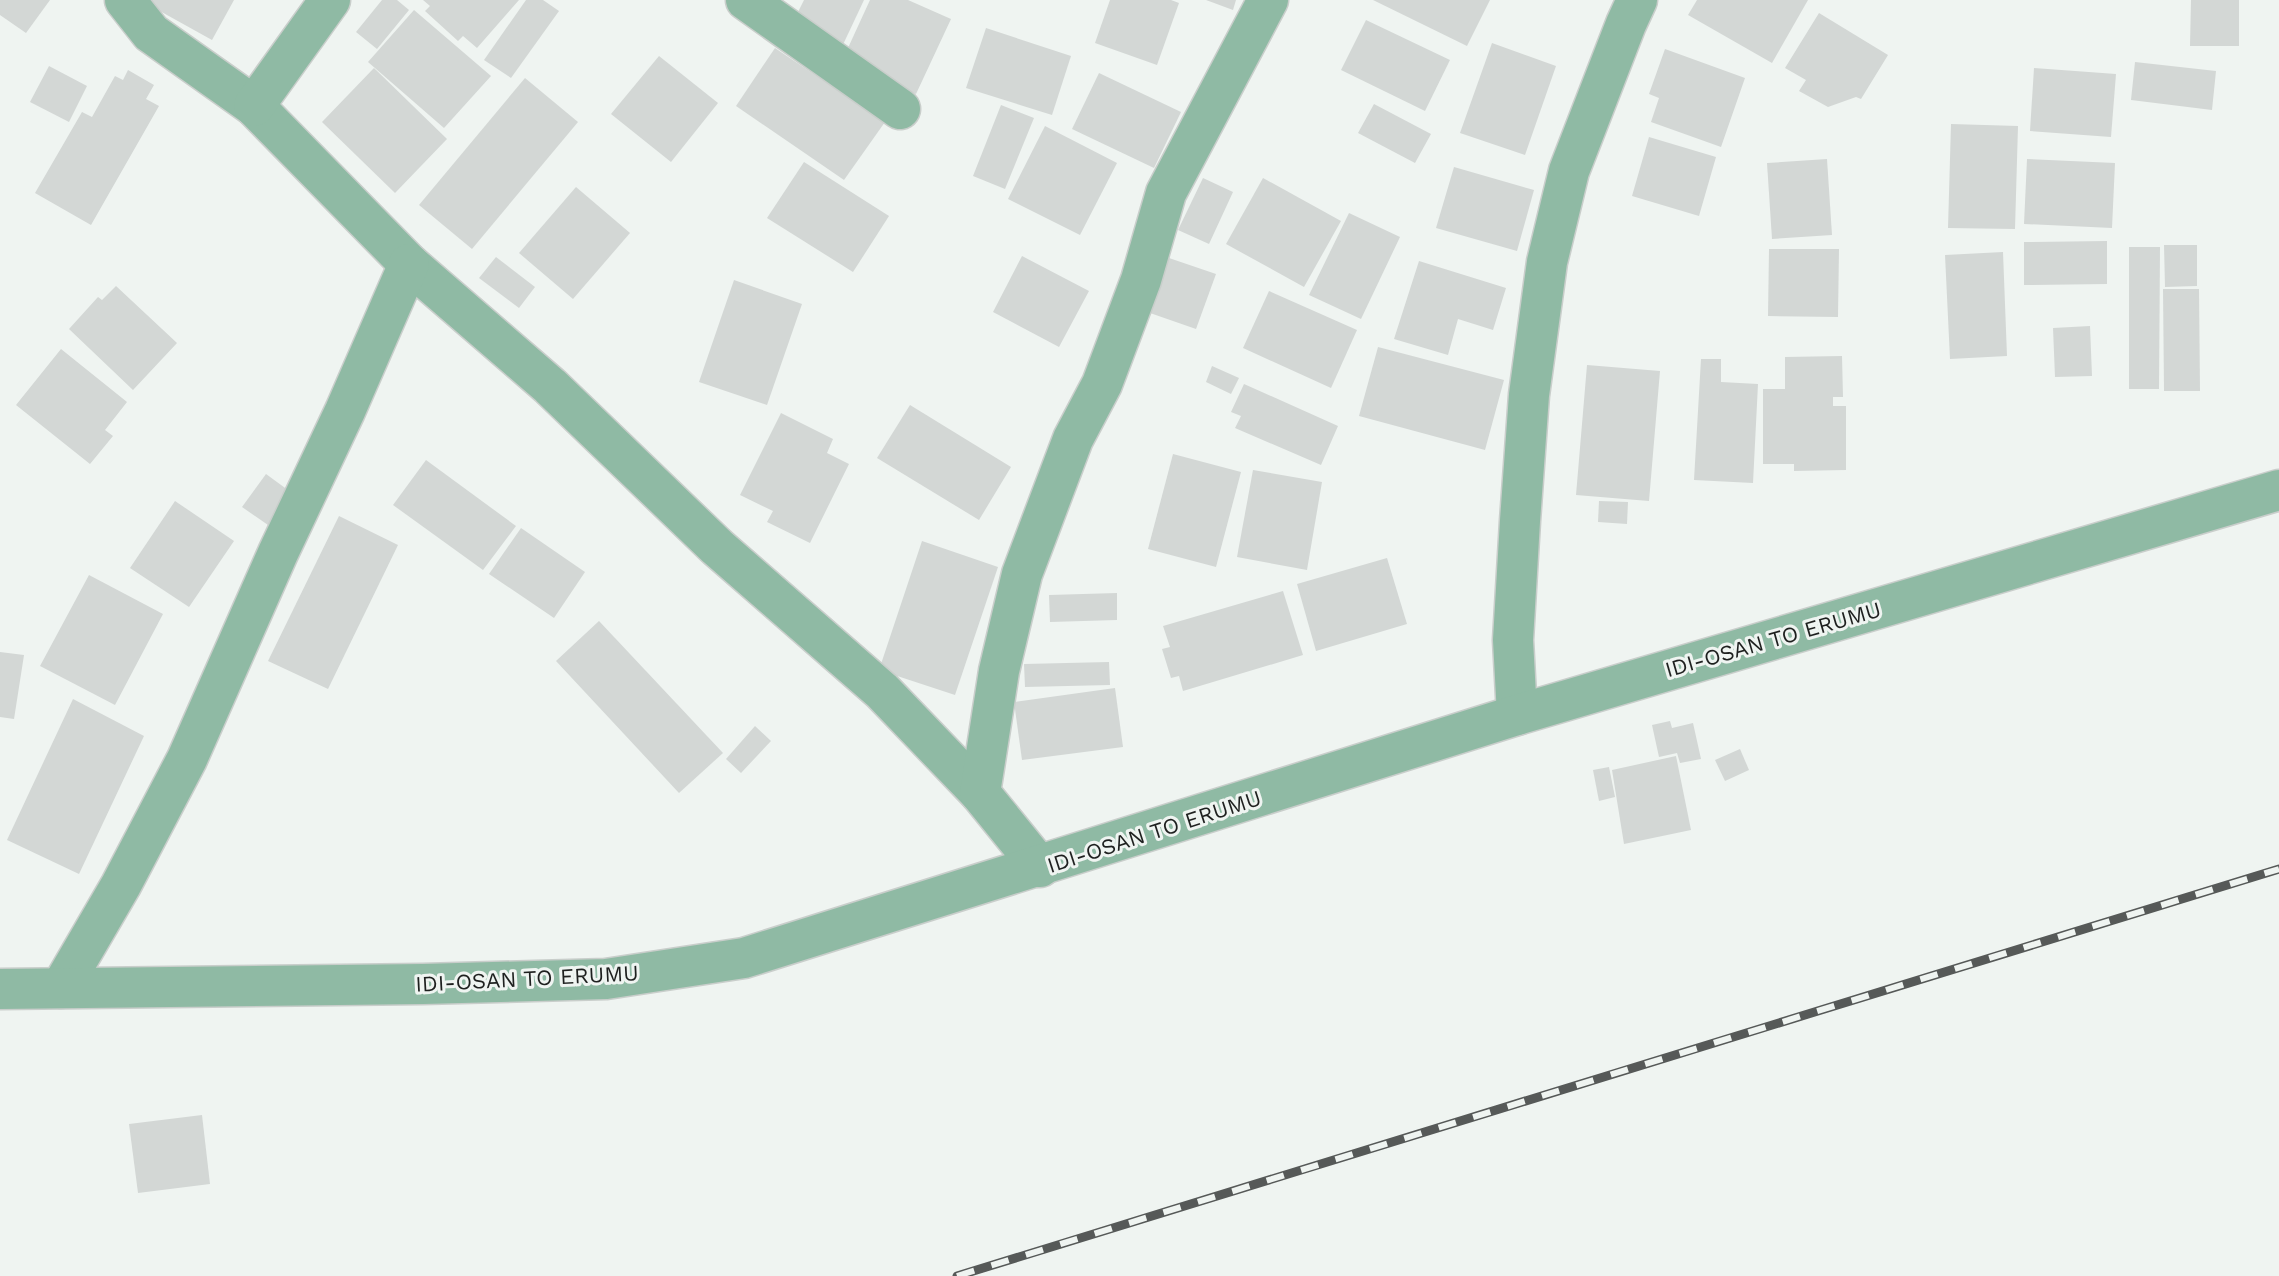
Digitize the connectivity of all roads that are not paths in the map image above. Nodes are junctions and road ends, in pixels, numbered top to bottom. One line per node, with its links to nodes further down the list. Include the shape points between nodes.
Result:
1 (125, 0): 6 (street, via 151,33)
2 (330, 0): 6 (street)
3 (746, 0): 7 (street)
4 (1268, 0): 11 (street, via 1166,193 1108,369 1073,439 1022,574 999,671)
5 (1637, 0): 10 (street, via 1569,171 1547,262 1529,395 1520,521 1513,640)
6 (254, 106): 8 (street)
7 (900, 109)
8 (409, 264): 11 (street, via 882,691); 13 (street, via 187,759)
9 (2279, 490): 10 (street, IDI-OSAN TO ERUMU)
10 (1517, 715): 12 (street, IDI-OSAN TO ERUMU)
11 (980, 793): 12 (street)
12 (1040, 867): 13 (street, IDI-OSAN TO ERUMU, via 744,958 606,979)
13 (61, 988): 14 (street, IDI-OSAN TO ERUMU)
14 (0, 989)

